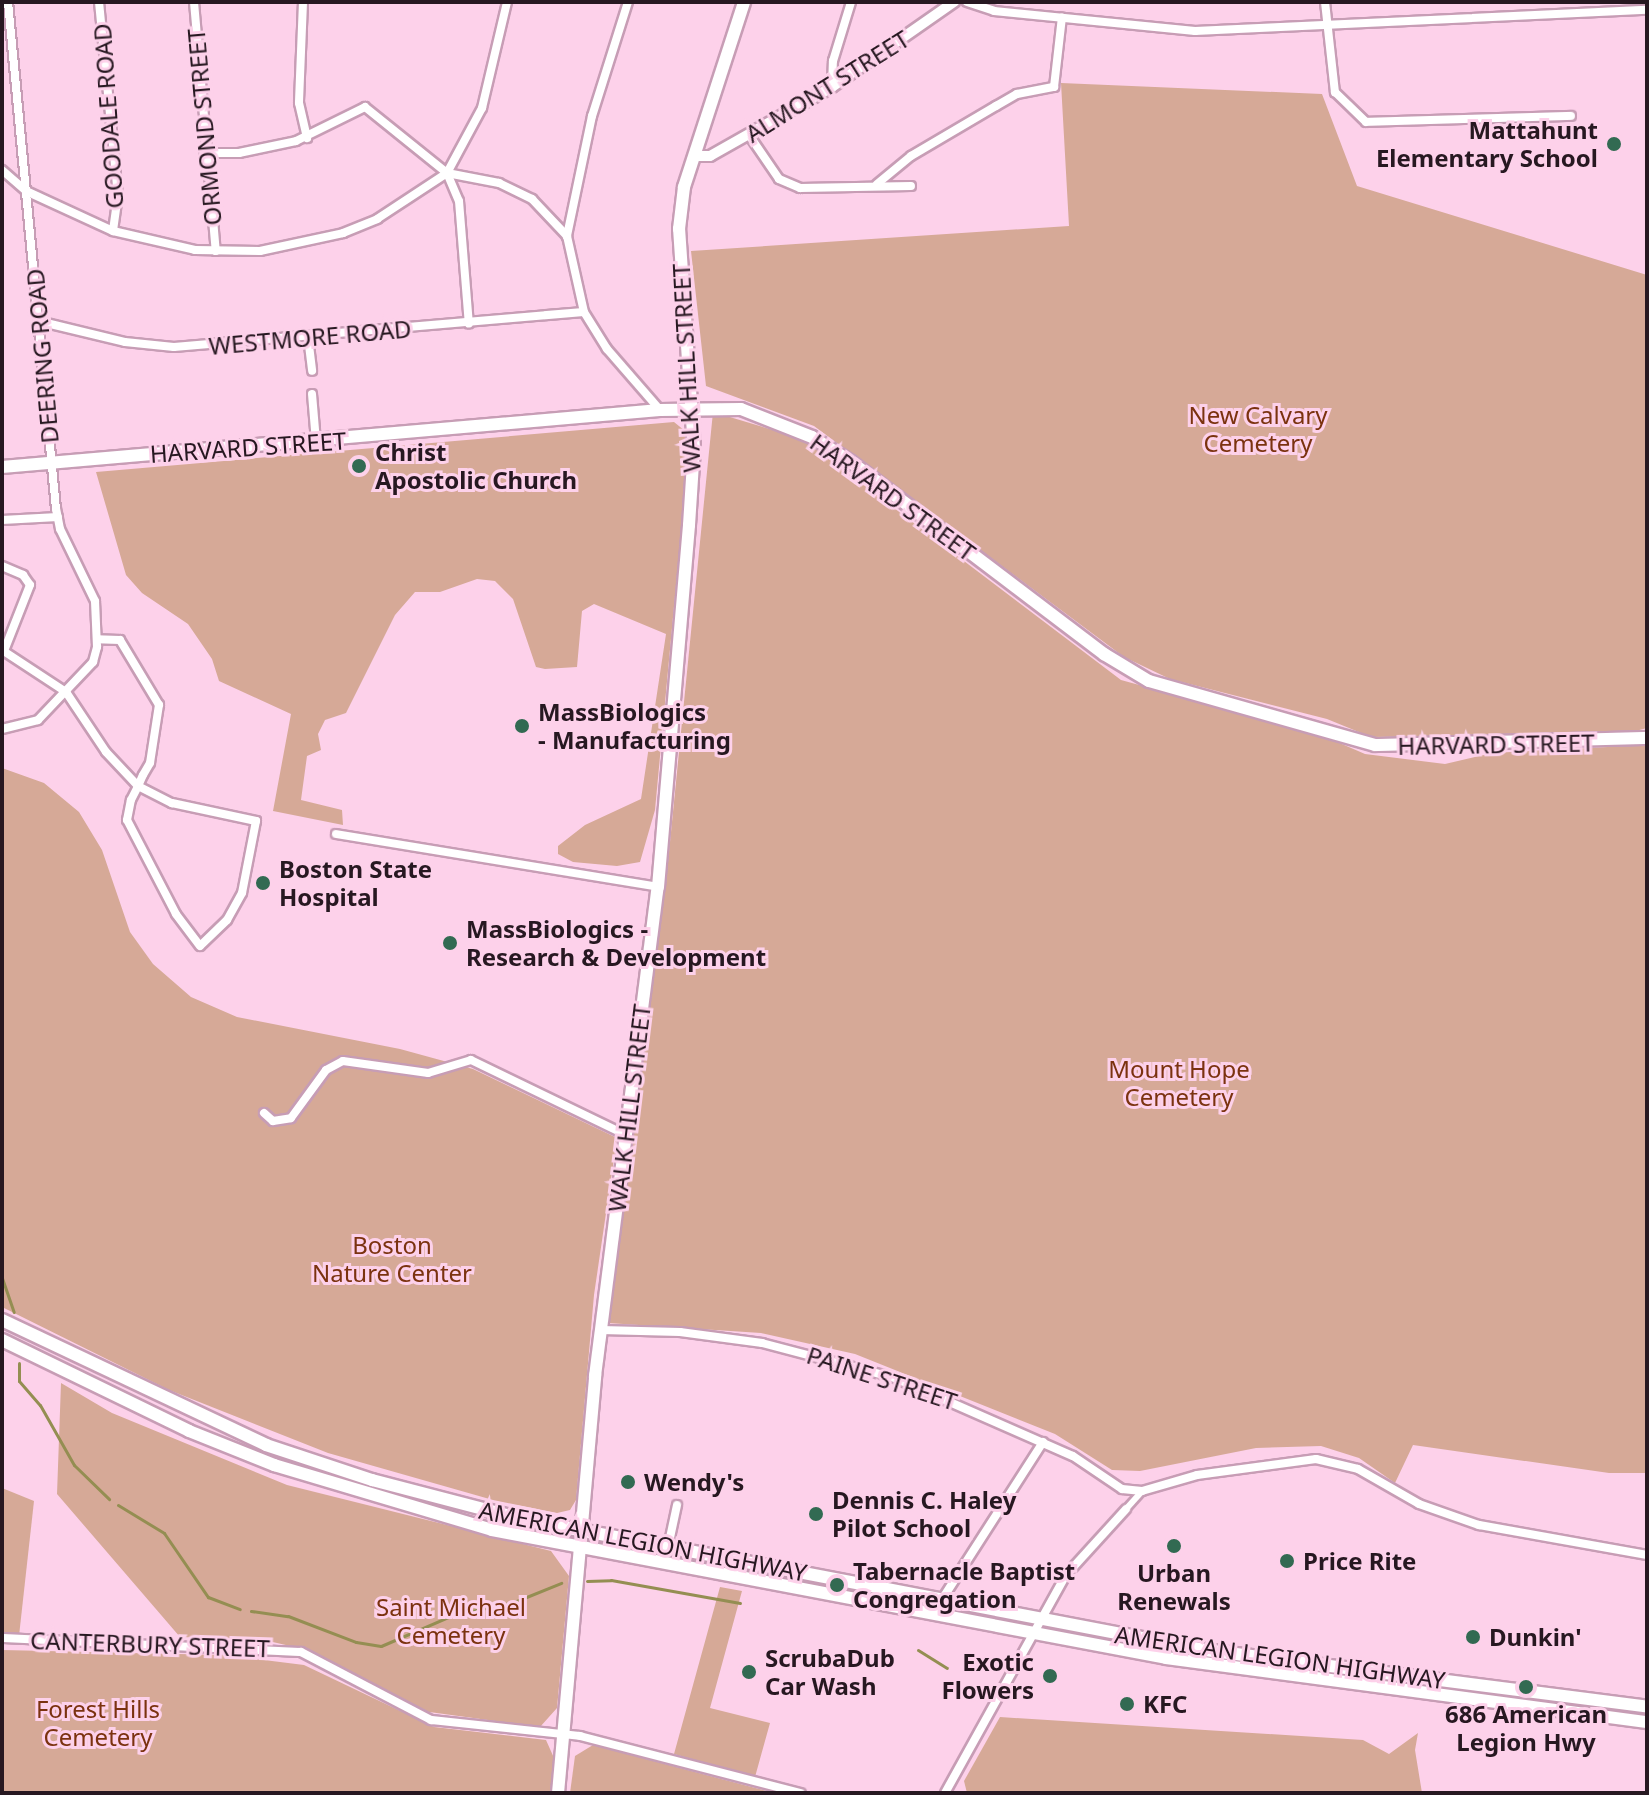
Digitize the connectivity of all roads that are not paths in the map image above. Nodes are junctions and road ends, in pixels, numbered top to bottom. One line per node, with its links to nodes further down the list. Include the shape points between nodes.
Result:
1 (8, 2): 25 (street, DEERING ROAD)
2 (99, 2): 26 (street, GOODALE ROAD, via 118,195)
3 (194, 2): 19 (street, ORMOND STREET)
4 (303, 2): 18 (street, via 299,103)
5 (507, 2): 22 (street, via 482,108)
6 (628, 2): 27 (street, via 592,116)
7 (744, 2): 20 (main road, WALK HILL STREET)
8 (851, 2): 15 (street, via 833,61)
9 (954, 2): 15 (street, ALMONT STREET)
10 (967, 2): 13 (street, via 994,11)
11 (1325, 2): 14 (street)
12 (1647, 10): 14 (street)
13 (1062, 17): 14 (street, via 1195,31); 23 (street, via 1054,87 1017,94 911,156)
14 (1326, 24): 16 (street, via 1335,92 1366,122)
15 (832, 87): 17 (street, ALMONT STREET)
16 (1571, 116)
17 (749, 135): 20 (street, ALMONT STREET, via 710,156); 23 (street, via 779,179 800,188)
18 (307, 138): 19 (street, via 268,149); 22 (street, via 365,107)
19 (204, 153): 28 (street, ORMOND STREET)
20 (694, 156): 36 (main road, WALK HILL STREET, via 679,229)
21 (2, 170): 25 (street)
22 (447, 173): 27 (street, via 516,189); 28 (street, via 377,219 343,233 299,247); 31 (street, via 459,201)
23 (877, 184): 24 (street)
24 (911, 186)
25 (26, 191): 26 (street); 30 (street, DEERING ROAD)
26 (113, 231): 28 (street)
27 (567, 236): 29 (street)
28 (216, 251)
29 (584, 312): 31 (street, WESTMORE ROAD); 35 (street, via 607,349)
30 (38, 321): 32 (street, WESTMORE ROAD, via 125,342 174,347); 38 (street, DEERING ROAD)
31 (469, 324): 32 (street, WESTMORE ROAD)
32 (308, 337): 33 (street)
33 (312, 371)
34 (312, 394): 37 (street)
35 (660, 410): 36 (main road, HARVARD STREET); 37 (main road, HARVARD STREET)
36 (692, 410): 47 (main road, HARVARD STREET, via 741,409 812,437 893,492 1104,654 1149,681 1375,745); 50 (main road, WALK HILL STREET, via 689,525)
37 (316, 443): 38 (main road, HARVARD STREET)
38 (52, 463): 39 (main road, HARVARD STREET); 40 (street, DEERING ROAD)
39 (2, 467)
40 (58, 517): 41 (street); 43 (street, DEERING ROAD, via 92,590)
41 (2, 520)
42 (2, 566): 44 (street, via 23,575 30,585)
43 (97, 639): 45 (street, DEERING ROAD, via 93,662); 48 (street, via 120,640 159,705 150,763)
44 (3, 651): 45 (street)
45 (66, 692): 46 (street, DEERING ROAD, via 38,720); 48 (street, via 106,752)
46 (2, 729)
47 (1647, 738)
48 (138, 786): 48 (street, via 127,820 176,914 200,946 227,920 242,893 256,821 172,803)
49 (336, 834): 50 (street)
50 (658, 887): 52 (main road, WALK HILL STREET)
51 (264, 1113): 52 (street, via 273,1121 291,1118 326,1070 343,1061 428,1073 471,1060)
52 (624, 1134): 54 (main road, WALK HILL STREET)
53 (2, 1320): 60 (main road, AMERICAN LEGION HIGHWAY, via 209,1422 310,1461 464,1505)
54 (601, 1330): 56 (street, PAINE STREET, via 680,1332 821,1356 962,1403); 60 (main road, WALK HILL STREET)
55 (2, 1340): 62 (main road, AMERICAN LEGION HIGHWAY, via 161,1418 274,1465 381,1501)
56 (1043, 1442): 57 (street, PAINE STREET, via 1073,1456 1101,1480); 64 (street)
57 (1142, 1491): 59 (street); 63 (street, via 1197,1475 1316,1459 1358,1469 1419,1504 1479,1525)
58 (677, 1505): 61 (street)
59 (1126, 1509): 65 (street, via 1066,1575)
60 (582, 1531): 61 (main road, AMERICAN LEGION HIGHWAY); 62 (main road, WALK HILL STREET)
61 (668, 1547): 64 (main road, AMERICAN LEGION HIGHWAY)
62 (580, 1548): 66 (main road, AMERICAN LEGION HIGHWAY); 72 (main road, WALK HILL STREET)
63 (1647, 1555)
64 (941, 1601): 65 (main road, AMERICAN LEGION HIGHWAY)
65 (1041, 1619): 66 (street); 68 (main road, AMERICAN LEGION HIGHWAY, via 1205,1650)
66 (1033, 1635): 69 (main road, AMERICAN LEGION HIGHWAY, via 1288,1678); 75 (street)
67 (2, 1638): 72 (street, CANTERBURY STREET, via 301,1652 431,1720)
68 (1438, 1681): 69 (main road); 70 (main road, AMERICAN LEGION HIGHWAY)
69 (1437, 1696): 71 (main road, AMERICAN LEGION HIGHWAY)
70 (1647, 1707)
71 (1647, 1722)
72 (564, 1733): 73 (main road, WALK HILL STREET); 74 (street, CANTERBURY STREET)
73 (558, 1793)
74 (801, 1793)
75 (945, 1793)

